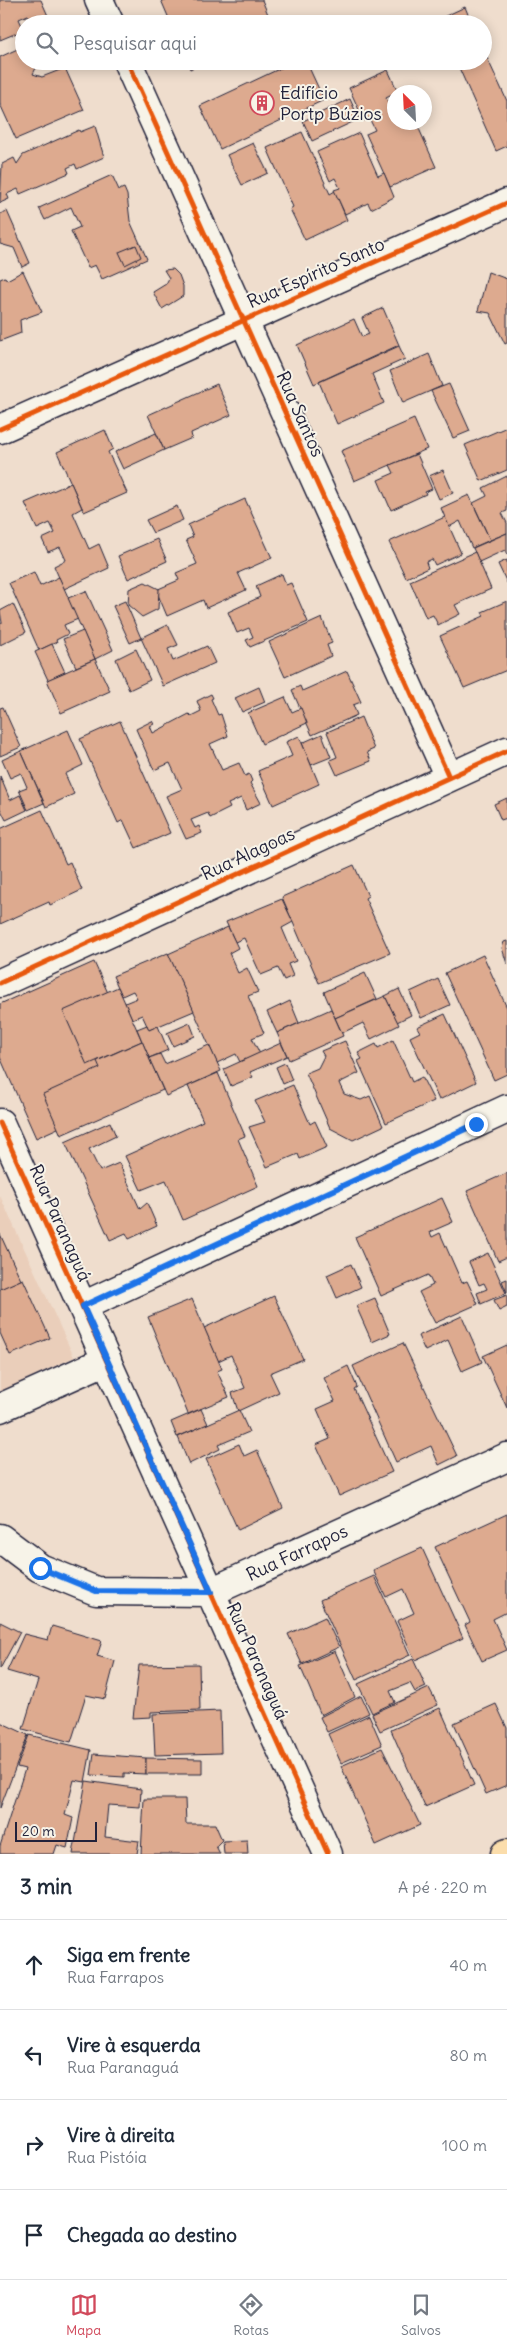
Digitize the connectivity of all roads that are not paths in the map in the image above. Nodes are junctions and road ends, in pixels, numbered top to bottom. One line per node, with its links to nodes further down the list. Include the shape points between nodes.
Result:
1 (99, 0): 2 (street)
2 (106, 15)
3 (131, 70): 5 (street, Rua Santos)
4 (507, 203): 5 (street, Rua Espírito Santo)
5 (243, 320): 6 (street, Rua Espírito Santo); 8 (street, Rua Santos)
6 (0, 429)
7 (507, 751): 8 (street, Rua Alagoas)
8 (448, 777): 9 (street, Rua Alagoas)
9 (0, 983)
10 (507, 1110): 12 (street)
11 (0, 1123): 12 (street, Rua Paranaguá)
12 (83, 1306): 13 (street, Rua Paranaguá)
13 (107, 1360): 14 (street); 17 (street, Rua Paranaguá)
14 (0, 1408)
15 (507, 1457): 17 (street, Rua Farrapos)
16 (0, 1538): 17 (street, Rua Farrapos, via 40,1568 96,1591)
17 (211, 1592): 18 (street, Rua Paranaguá)
18 (328, 1854)

